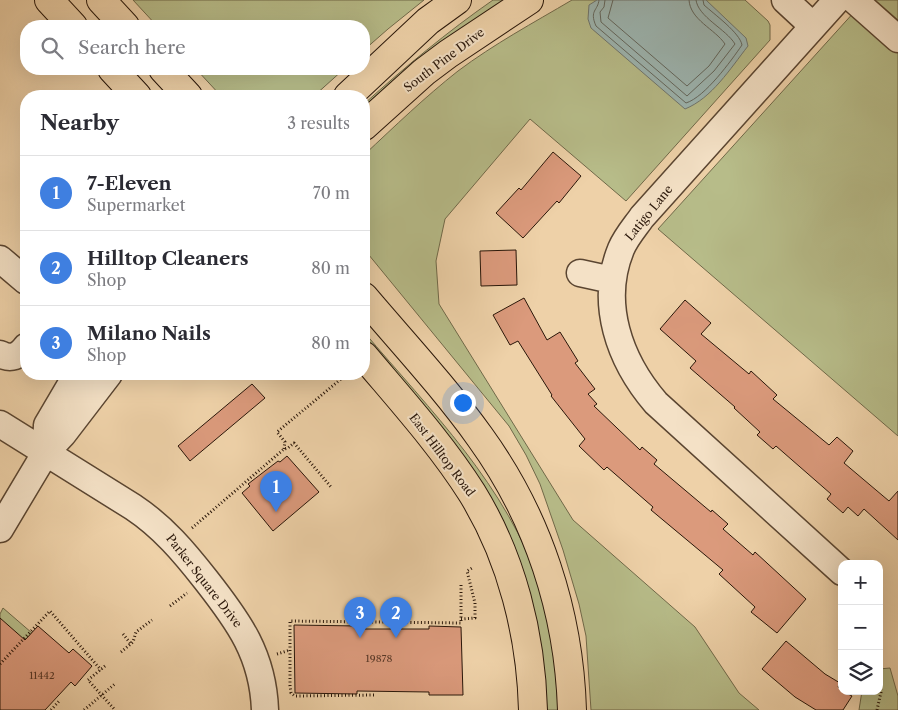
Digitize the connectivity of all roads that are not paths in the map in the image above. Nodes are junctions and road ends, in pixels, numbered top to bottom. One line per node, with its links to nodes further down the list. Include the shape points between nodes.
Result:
1 (49, 0): 8 (main road)
2 (101, 0): 9 (main road)
3 (457, 0): 16 (main road, via 428,21)
4 (529, 0): 17 (main road, South Pine Drive, via 448,54)
5 (785, 0): 10 (street)
6 (837, 0): 10 (street, Latigo Lane)
7 (854, 0): 11 (street)
8 (67, 20)
9 (119, 20)
10 (814, 26): 21 (street, Latigo Lane, via 642,217 622,247)
11 (898, 40)
12 (118, 75): 14 (main road)
13 (169, 75): 15 (main road)
14 (131, 90)
15 (182, 90)
16 (354, 90)
17 (370, 121)
18 (1, 261): 20 (street)
19 (580, 273): 21 (street)
20 (20, 275)
21 (612, 280): 31 (street, Latigo Lane, via 612,306 619,342 629,366 646,392)
22 (370, 304): 34 (main road, via 479,436 529,520 547,567 563,626)
23 (0, 354): 24 (street, via 13,357)
24 (20, 354)
25 (370, 363): 33 (main road, East Hilltop Road, via 450,461 494,533 522,617 532,674)
26 (73, 380): 29 (street, via 47,425)
27 (104, 380): 29 (street)
28 (0, 424): 29 (street, Parker Square Drive)
29 (46, 452): 30 (street); 32 (street, Parker Square Drive, via 145,514 180,548 242,629 259,669)
30 (0, 529)
31 (838, 568)
32 (265, 710)
33 (533, 710)
34 (572, 710)

